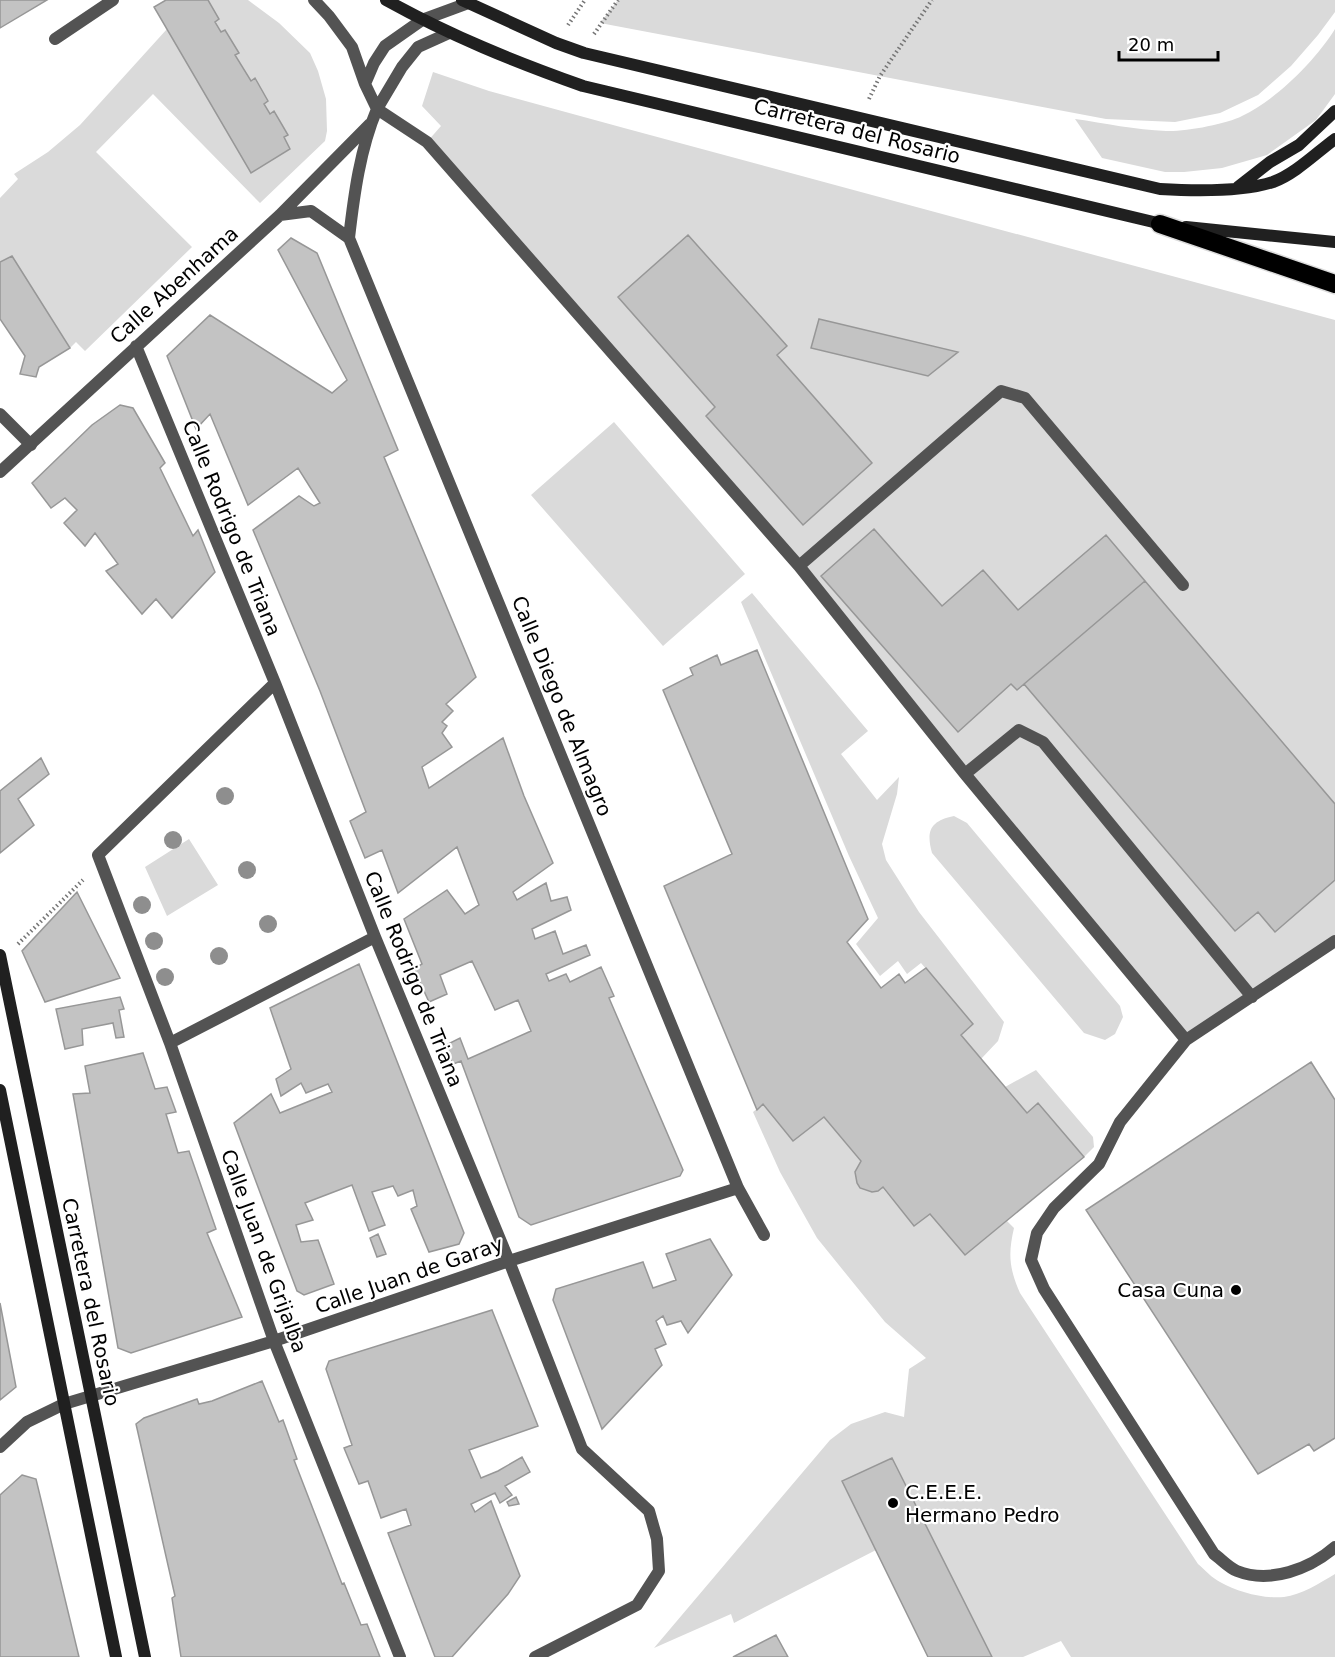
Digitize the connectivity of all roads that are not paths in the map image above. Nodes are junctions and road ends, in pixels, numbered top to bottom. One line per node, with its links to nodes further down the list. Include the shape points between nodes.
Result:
1 (113, 0): 7 (street)
2 (314, 0): 8 (street, via 352,47)
3 (386, 0): 5 (main road, Carretera del Rosario)
4 (465, 1): 5 (street); 13 (main road, Carretera del Rosario, via 584,53 1160,189)
5 (422, 20): 6 (main road, Carretera del Rosario); 8 (street, via 385,46)
6 (449, 33): 9 (street, Calle Diego de Almagro, via 418,47); 15 (main road, Carretera del Rosario, via 583,86)
7 (55, 39)
8 (365, 84): 9 (street)
9 (377, 109): 11 (street, Calle Diego de Almagro); 23 (street, via 427,142)
10 (1335, 111): 13 (main road, via 1299,146 1270,162)
11 (371, 123): 14 (street, Calle Abenhama); 16 (street, Calle Diego de Almagro, via 354,195)
12 (1335, 139): 13 (main road, Carretera del Rosario, via 1274,181)
13 (1237, 188)
14 (280, 215): 16 (street, via 311,211); 19 (street, Calle Abenhama)
15 (1160, 224): 17 (main road, Carretera del Rosario); 18 (highway)
16 (349, 238): 34 (street, Calle Diego de Almagro)
17 (1335, 242)
18 (1335, 284)
19 (136, 346): 21 (street, Calle Abenhama); 25 (street, Calle Rodrigo de Triana)
20 (0, 414): 21 (street)
21 (31, 445): 22 (street, Calle Abenhama)
22 (0, 472)
23 (799, 566): 24 (street, via 1000,392 1025,398); 26 (street)
24 (1182, 585)
25 (275, 683): 27 (street, Calle Rodrigo de Triana); 32 (street, Calle Juan de Grijalba, via 100,859)
26 (965, 774): 30 (street, via 1019,730 1043,741); 31 (street)
27 (375, 937): 32 (street); 36 (street, Calle Rodrigo de Triana)
28 (1335, 941): 30 (street)
29 (1, 957): 38 (main road, Carretera del Rosario)
30 (1252, 997): 31 (street)
31 (1186, 1040): 41 (street, via 1120,1122 1099,1164 1054,1208 1037,1233 1031,1260 1044,1289 1214,1554 1237,1571 1271,1576 1301,1569)
32 (170, 1042): 37 (street, Calle Juan de Grijalba)
33 (0, 1090): 39 (main road)
34 (738, 1188): 35 (street, Calle Diego de Almagro); 36 (street, Calle Juan de Garay)
35 (764, 1235)
36 (509, 1261): 37 (street, Calle Juan de Garay); 45 (street, Calle Rodrigo de Triana, via 582,1449 649,1511 657,1539 659,1571 637,1605)
37 (274, 1341): 38 (street, Calle Juan de Garay); 44 (street, Calle Juan de Grijalba)
38 (91, 1397): 39 (street, Calle Juan de Garay); 43 (main road, Carretera del Rosario)
39 (64, 1404): 40 (street, Calle Juan de Garay, via 27,1422); 42 (main road)
40 (0, 1447)
41 (1335, 1547)
42 (116, 1657)
43 (145, 1657)
44 (400, 1657)
45 (535, 1657)

